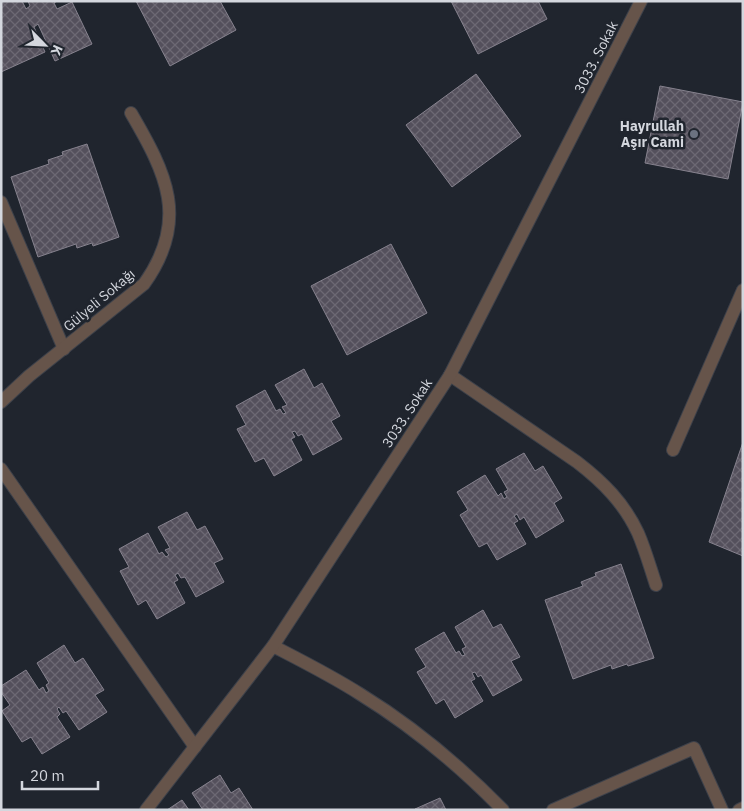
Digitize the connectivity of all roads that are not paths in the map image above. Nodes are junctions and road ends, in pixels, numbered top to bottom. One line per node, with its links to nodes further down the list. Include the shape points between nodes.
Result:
1 (641, 1): 6 (street, 3033. Sokak)
2 (131, 113): 5 (street, Gülyeli Sokağı, via 166,186 170,206 166,242 161,257 144,284)
3 (1, 202): 5 (street)
4 (743, 290): 8 (street)
5 (64, 349): 7 (street, Gülyeli Sokağı)
6 (450, 375): 10 (street, via 577,462 614,495 638,533); 11 (street, 3033. Sokak)
7 (1, 402)
8 (673, 450)
9 (1, 469): 12 (street)
10 (656, 585)
11 (273, 646): 12 (street, 3033. Sokak); 15 (street, via 347,686 404,724 444,755)
12 (194, 747): 14 (street, 3033. Sokak)
13 (743, 808): 18 (street)
14 (146, 810)
15 (503, 810)
16 (553, 810): 17 (street, via 694,748)
17 (722, 810)
18 (739, 810)

